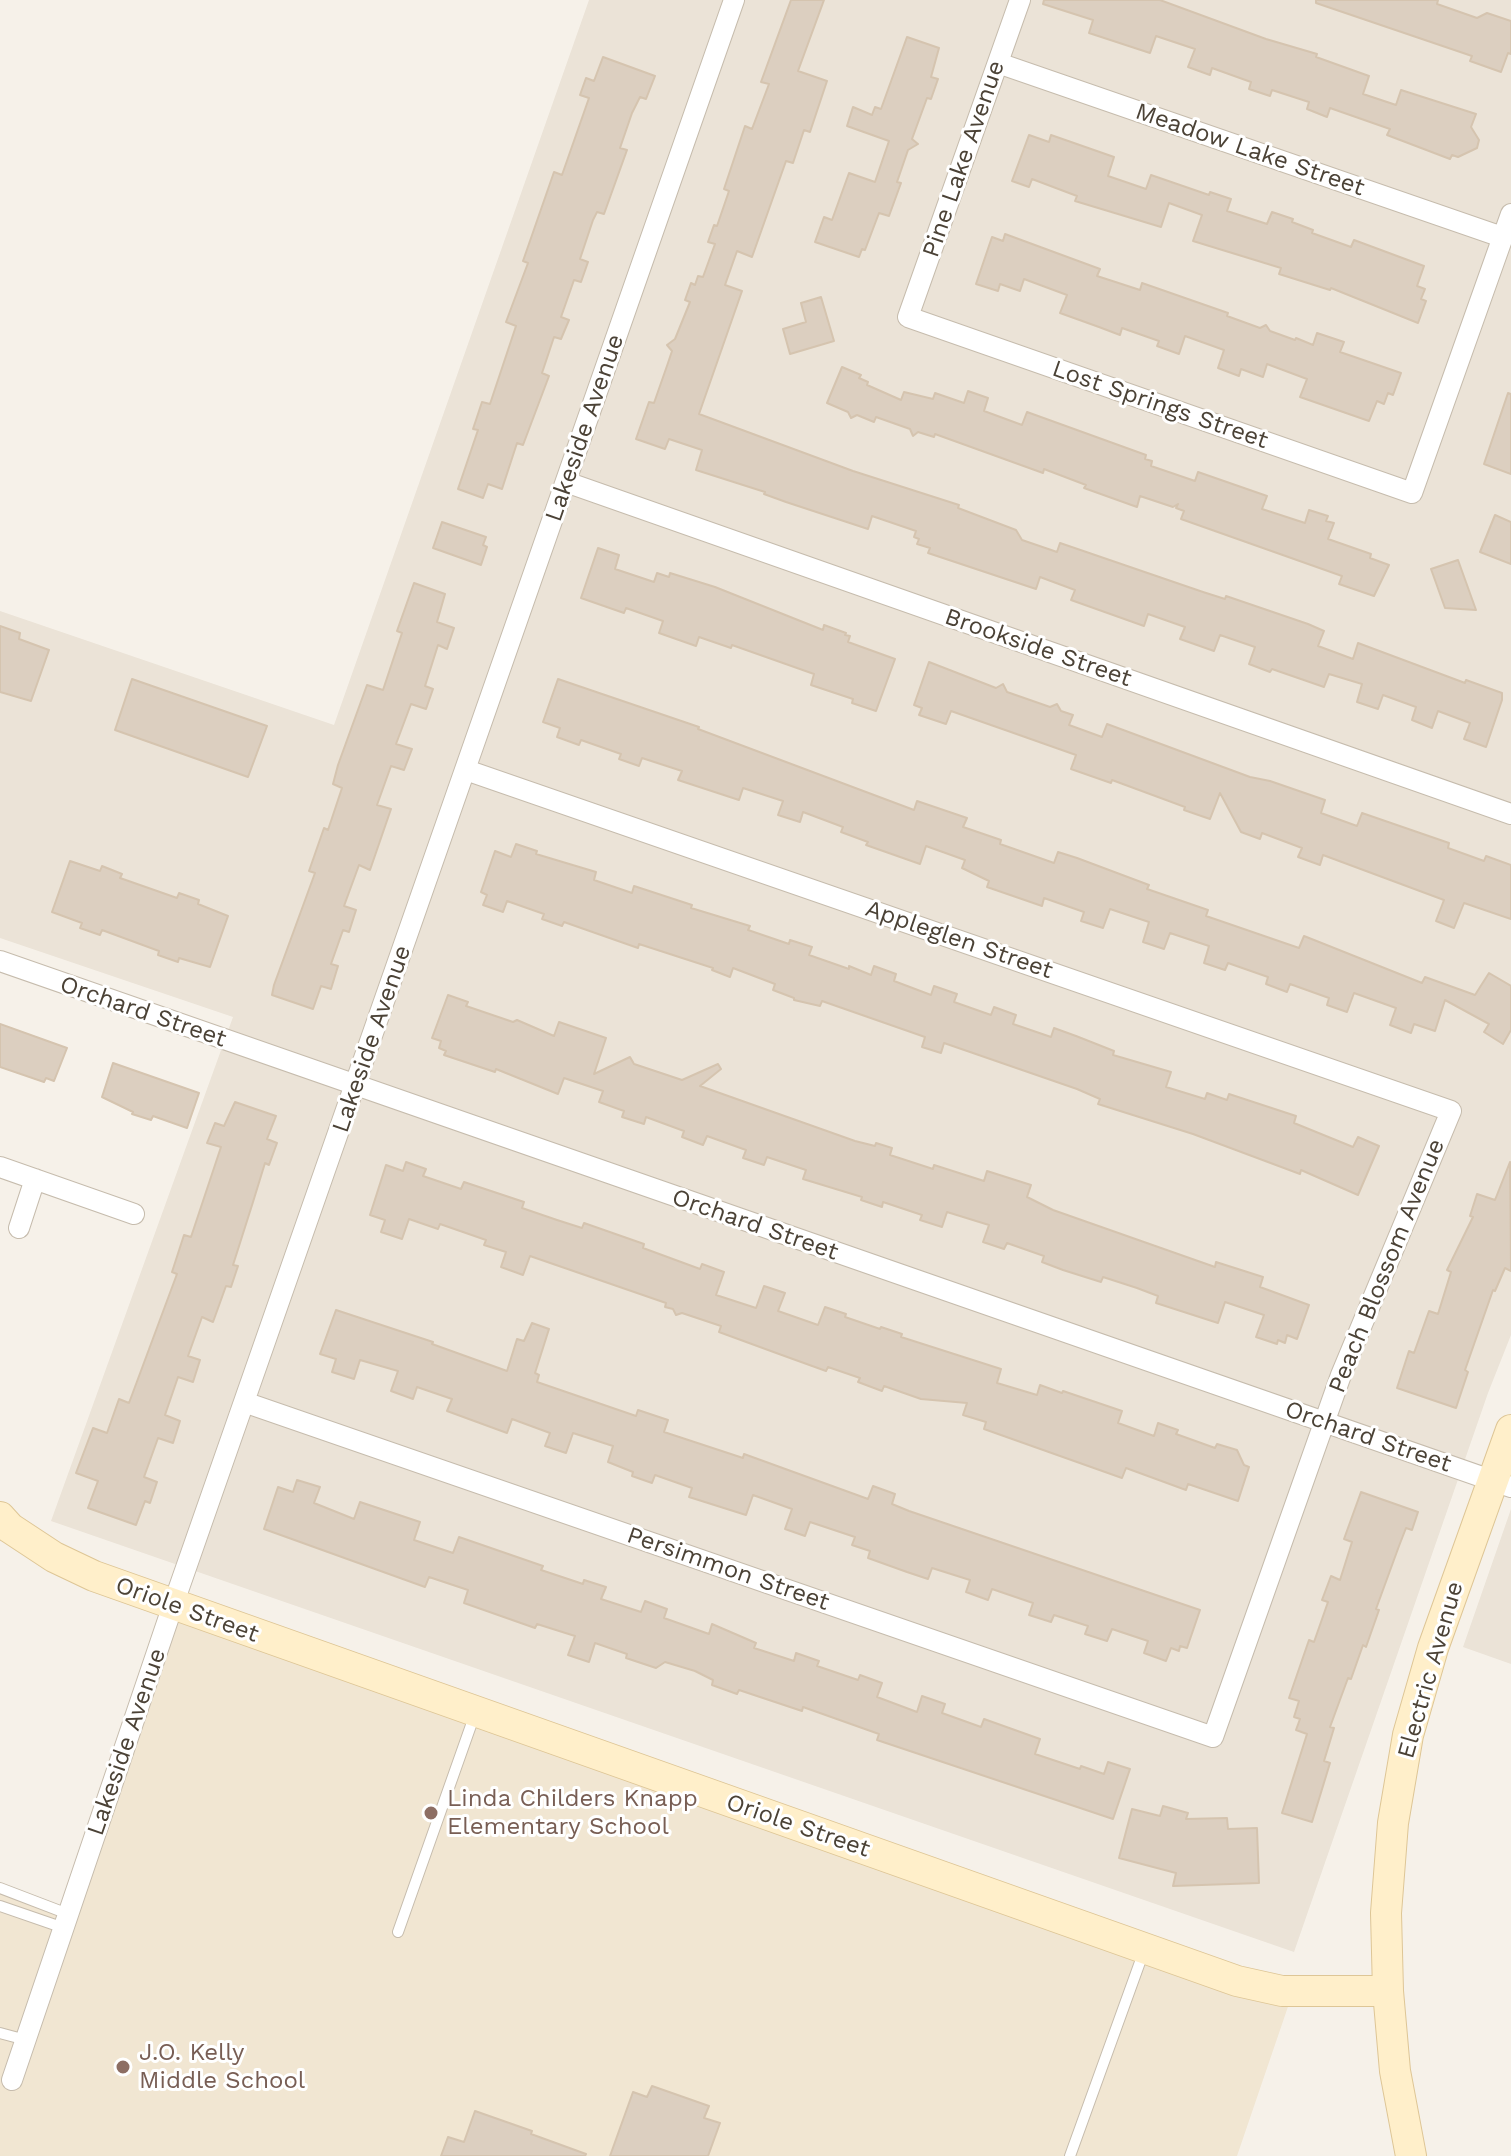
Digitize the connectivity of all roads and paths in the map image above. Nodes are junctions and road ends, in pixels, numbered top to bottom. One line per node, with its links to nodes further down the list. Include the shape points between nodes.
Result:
1 (734, 0): 7 (street, Lakeside Avenue)
2 (1020, 0): 3 (street, Pine Lake Avenue)
3 (998, 63): 5 (street, Meadow Lake Street); 6 (street, Pine Lake Avenue)
4 (1511, 214): 5 (street)
5 (1502, 237): 6 (street, Lost Springs Street, via 1412,493)
6 (908, 317)
7 (566, 482): 8 (street, Lakeside Avenue); 9 (street, Brookside Street)
8 (466, 770): 11 (street, Lakeside Avenue); 12 (street, Appleglen Street)
9 (1511, 814)
10 (0, 961): 11 (street, Orchard Street)
11 (356, 1086): 17 (street, Lakeside Avenue); 18 (street, Orchard Street)
12 (1451, 1111): 18 (street, Peach Blossom Avenue)
13 (0, 1167): 14 (street)
14 (35, 1179): 15 (street); 16 (street)
15 (134, 1214)
16 (19, 1228)
17 (244, 1402): 22 (street, Lakeside Avenue); 24 (street, Persimmon Street)
18 (1324, 1422): 20 (street, Orchard Street); 24 (street, Peach Blossom Avenue)
19 (1511, 1430): 20 (street, Electric Avenue)
20 (1501, 1484): 30 (street, Electric Avenue, via 1433,1648 1408,1735 1393,1823 1386,1913)
21 (0, 1517): 22 (street, Oriole Street, via 54,1557)
22 (173, 1605): 23 (street, Oriole Street); 27 (street, Lakeside Avenue)
23 (476, 1712): 28 (lane); 29 (street, Oriole Street)
24 (1213, 1737)
25 (0, 1888): 27 (lane)
26 (0, 1906): 27 (lane)
27 (66, 1921): 32 (street, Lakeside Avenue)
28 (398, 1932)
29 (1144, 1949): 30 (street, Oriole Street, via 1282,1991); 34 (lane)
30 (1388, 1991): 35 (street, Electric Avenue, via 1395,2071)
31 (0, 2033): 32 (lane)
32 (26, 2040): 33 (street, Lakeside Avenue)
33 (12, 2080)
34 (1070, 2156)
35 (1411, 2156)

